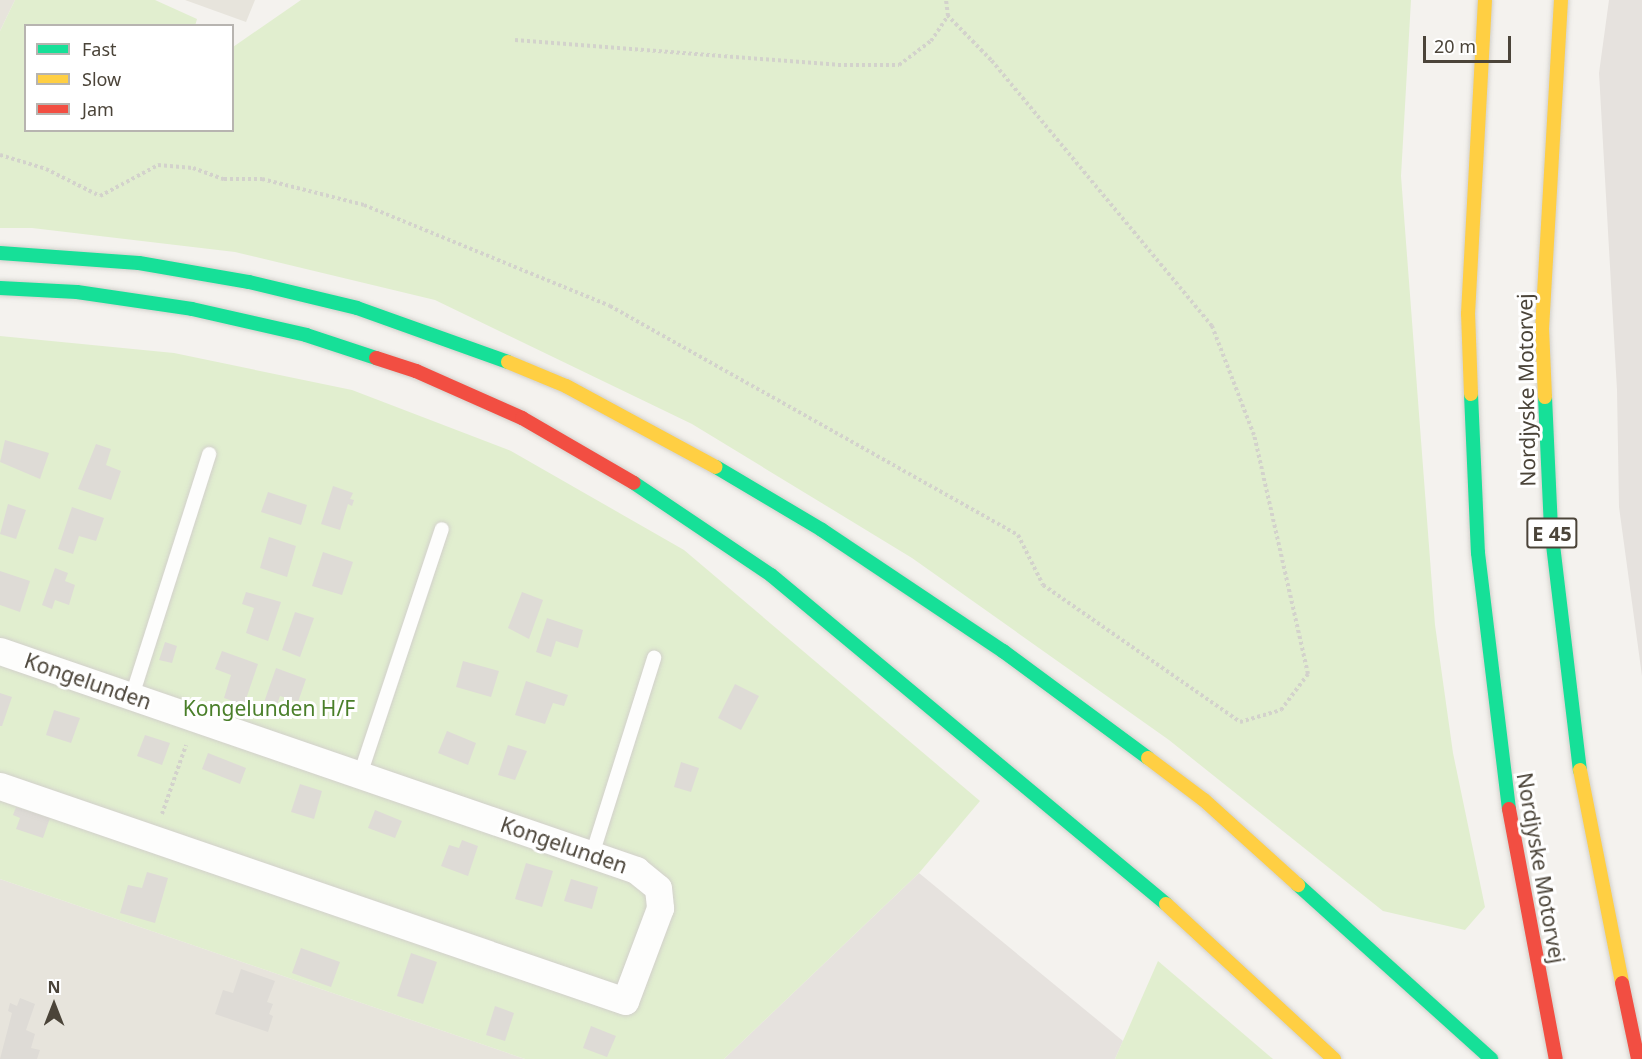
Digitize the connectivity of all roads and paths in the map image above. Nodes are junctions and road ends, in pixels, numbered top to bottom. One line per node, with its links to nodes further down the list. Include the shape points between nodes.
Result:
1 (946, 0): 4 (path)
2 (1485, 0): 21 (highway, Nordjyske Motorvej, via 1468,314 1478,553 1505,789)
3 (1561, 0): 22 (highway, Nordjyske Motorvej / E 45, via 1542,329 1551,528 1584,804)
4 (948, 16): 5 (path, via 931,41 899,65 838,65); 6 (path, via 991,60 1212,326 1254,435 1308,674 1281,710 1240,722 1043,585 1018,535 610,306 364,205 262,179 224,179 193,168 158,165 100,196 46,169)
5 (515, 39)
6 (0, 155)
7 (0, 253): 20 (highway, via 139,263 249,282 357,308 463,343 566,386 665,436 822,530 994,644 1195,792)
8 (0, 288): 19 (highway, via 77,292 192,309 306,335 416,371 522,418 640,486 771,575 1103,848)
9 (209, 454): 13 (lane)
10 (442, 529): 15 (lane)
11 (0, 651): 13 (street, Kongelunden)
12 (654, 658): 18 (lane)
13 (132, 696): 14 (street, Kongelunden)
14 (196, 718): 15 (street, Kongelunden); 17 (path)
15 (360, 775): 18 (street, Kongelunden)
16 (0, 786): 17 (street, Kongelunden)
17 (153, 839): 18 (street, Kongelunden, via 625,1001 660,908 658,888 636,870)
18 (592, 855)
19 (1334, 1059)
20 (1491, 1059)
21 (1556, 1059)
22 (1638, 1059)

